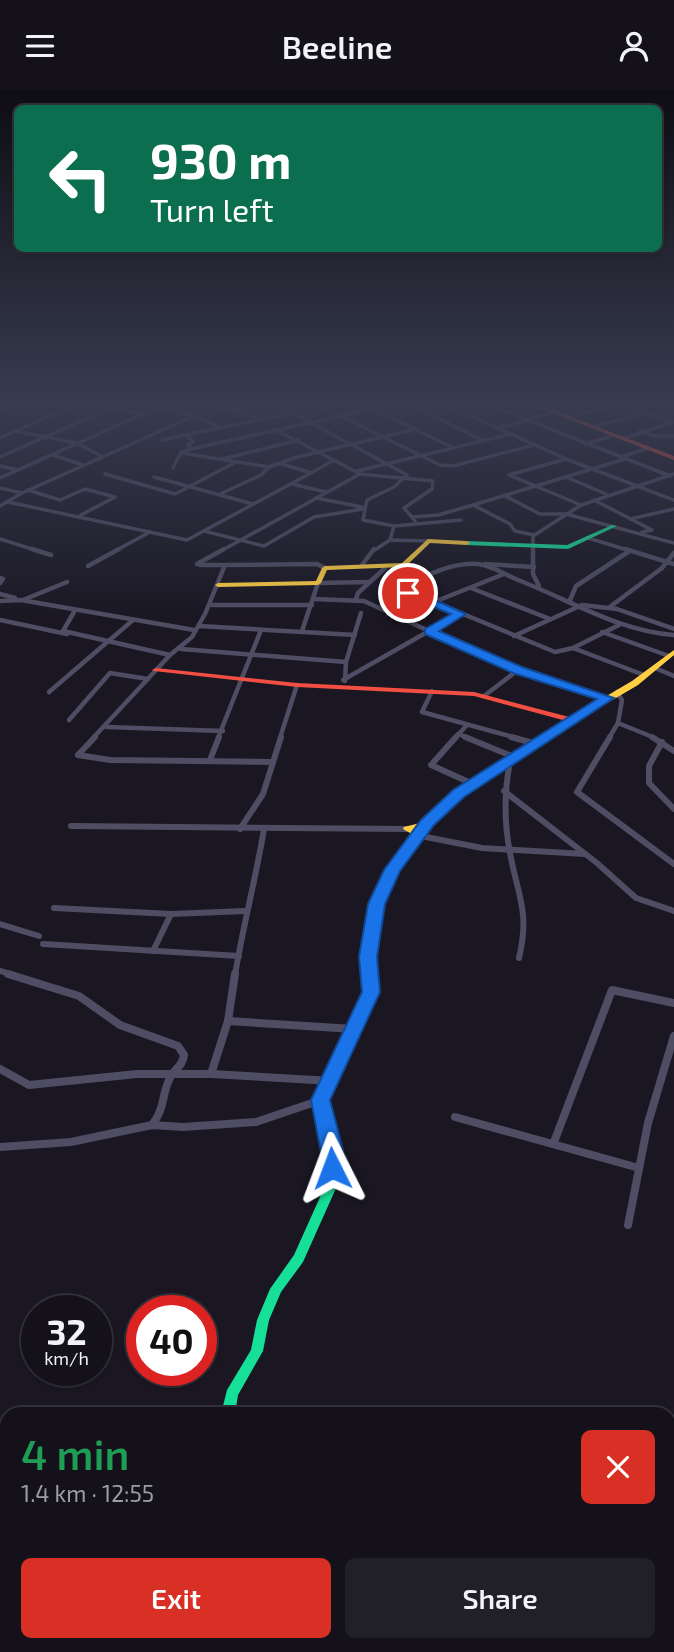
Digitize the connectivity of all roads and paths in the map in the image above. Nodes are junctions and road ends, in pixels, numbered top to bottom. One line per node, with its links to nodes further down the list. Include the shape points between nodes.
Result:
1 (61, 475): 21 (street)
2 (108, 475): 17 (street, via 175,493)
3 (212, 475): 17 (street)
4 (261, 475): 23 (street)
5 (309, 475): 16 (street)
6 (353, 475): 22 (street)
7 (376, 475): 15 (street)
8 (407, 475): 15 (street)
9 (510, 475): 18 (street)
10 (572, 475): 13 (street)
11 (609, 475): 19 (street)
12 (154, 477): 17 (street)
13 (565, 477): 18 (street); 24 (street)
14 (671, 477): 19 (street)
15 (402, 479): 34 (street, via 366,499); 38 (street, via 433,481 432,489 404,508)
16 (292, 484): 22 (street); 30 (street)
17 (191, 486): 23 (street)
18 (537, 486): 25 (street); 32 (street)
19 (643, 487): 24 (street); 28 (street)
20 (0, 488): 21 (street)
21 (25, 491): 29 (street); 37 (street, via 60,500 85,489 115,497)
22 (326, 492): 26 (street)
23 (220, 493): 30 (street)
24 (606, 494): 27 (street)
25 (505, 496): 31 (street); 36 (street, via 540,514)
26 (316, 498): 34 (street); 51 (street)
27 (594, 500): 32 (street); 39 (street)
28 (674, 500)
29 (9, 502): 33 (street); 37 (street)
30 (254, 504): 44 (street)
31 (472, 505): 38 (street); 47 (street, via 515,531)
32 (581, 505): 36 (street)
33 (0, 506)
34 (362, 508): 42 (street, via 363,520); 51 (street, via 314,517 264,547)
35 (673, 511): 39 (street)
36 (566, 514): 43 (street); 47 (street)
37 (80, 516): 45 (street)
38 (412, 517): 41 (street)
39 (628, 519): 46 (street, via 652,530)
40 (461, 520): 41 (street)
41 (418, 525): 42 (street)
42 (394, 526): 50 (street)
43 (614, 526): 46 (street); 48 (street)
44 (204, 531): 45 (street, via 187,541); 51 (street)
45 (150, 532): 63 (street)
46 (639, 533): 53 (street)
47 (534, 535): 54 (street)
48 (588, 538): 54 (street, via 568,547); 55 (street)
49 (0, 539): 57 (street)
50 (390, 540): 52 (street); 62 (street, via 375,548)
51 (242, 541): 61 (street, via 197,564)
52 (428, 541): 54 (street); 66 (street, via 406,565)
53 (674, 543)
54 (531, 546): 64 (street)
55 (628, 552): 58 (street); 80 (street, via 576,586)
56 (674, 553): 58 (street)
57 (51, 555)
58 (666, 562): 60 (street); 86 (street)
59 (479, 564): 64 (street); 67 (street); 77 (street, via 435,571 402,588)
60 (674, 564)
61 (225, 565): 65 (street, via 317,564); 73 (street)
62 (362, 565): 65 (street); 66 (street)
63 (88, 566)
64 (534, 567): 75 (street, via 535,582)
65 (325, 568): 72 (street)
66 (384, 568): 70 (street)
67 (504, 574): 74 (street); 75 (street)
68 (0, 577): 71 (street, via 4,579)
69 (66, 582): 78 (street)
70 (369, 582): 72 (street); 79 (street)
71 (0, 583)
72 (318, 583): 73 (street); 82 (street)
73 (218, 585): 84 (street)
74 (471, 588): 83 (street); 91 (street)
75 (546, 591): 80 (street)
76 (0, 594): 78 (street)
77 (424, 599): 83 (street); 89 (street)
78 (22, 600): 81 (street); 87 (street)
79 (356, 600): 82 (street); 89 (street)
80 (570, 600): 85 (street)
81 (0, 601)
82 (312, 602): 84 (street); 98 (street)
83 (434, 602): 90 (street)
84 (212, 605): 95 (street)
85 (582, 605): 86 (street); 91 (street); 94 (street)
86 (611, 606): 96 (street)
87 (74, 611): 93 (street); 101 (street, via 63,631)
88 (361, 613): 102 (street)
89 (388, 614): 99 (street)
90 (460, 614): 99 (street); 104 (street)
91 (550, 619): 104 (street)
92 (0, 620): 101 (street)
93 (133, 620): 95 (street); 105 (street)
94 (619, 625): 100 (street); 103 (street)
95 (196, 628): 97 (street); 107 (street)
96 (674, 629)
97 (261, 630): 98 (street); 110 (street)
98 (302, 631): 102 (street)
99 (429, 631): 114 (street); 119 (street)
100 (602, 632): 106 (street); 108 (street)
101 (70, 635): 105 (street)
102 (355, 635): 111 (street)
103 (674, 635)
104 (514, 636): 106 (street, via 555,652)
105 (107, 643): 109 (street); 122 (street)
106 (573, 648): 115 (street)
107 (181, 649): 109 (street); 110 (street)
108 (672, 654): 112 (street)
109 (170, 655): 113 (street)
110 (253, 655): 111 (street); 118 (street)
111 (346, 662): 119 (street)
112 (655, 669): 115 (street); 116 (street)
113 (156, 670): 117 (street); 118 (street)
114 (518, 670): 124 (street); 125 (street)
115 (644, 675): 123 (street)
116 (674, 676)
117 (148, 679): 126 (street, via 110,673); 130 (street)
118 (243, 681): 120 (street); 131 (street)
119 (346, 683): 120 (street); 121 (street)
120 (297, 685): 138 (street)
121 (432, 691): 124 (street); 129 (street, via 422,712)
122 (49, 692)
123 (617, 692): 125 (street); 128 (street, via 622,700)
124 (484, 696): 127 (street)
125 (607, 698): 127 (street)
126 (69, 720)
127 (574, 721): 134 (street)
128 (618, 723): 133 (street); 150 (street, via 577,792)
129 (467, 725): 132 (street); 134 (street)
130 (107, 727): 131 (street); 137 (street, via 78,755 110,760)
131 (223, 731): 137 (street)
132 (457, 734): 136 (street); 139 (street, via 431,765)
133 (662, 742): 135 (street); 141 (street, via 649,766 649,783)
134 (533, 743): 136 (street)
135 (674, 751)
136 (512, 759): 139 (street); 140 (street)
137 (210, 760): 138 (street)
138 (272, 762): 144 (street, via 263,794)
139 (473, 784): 142 (street)
140 (504, 790): 148 (street); 149 (street)
141 (674, 809)
142 (427, 823): 146 (street); 147 (street)
143 (71, 826): 144 (street)
144 (240, 829): 145 (street)
145 (264, 829): 146 (street); 152 (street)
146 (407, 829): 147 (street)
147 (421, 835): 148 (street, via 454,846); 164 (street, via 392,870 376,904 368,957 371,992)
148 (510, 853): 149 (street); 160 (street, via 526,929)
149 (587, 854): 153 (street, via 636,898)
150 (674, 864)
151 (54, 908): 154 (street)
152 (244, 911): 154 (street); 159 (street)
153 (674, 911)
154 (171, 914): 158 (street)
155 (0, 924): 156 (street)
156 (39, 936)
157 (43, 944): 158 (street)
158 (153, 951): 159 (street)
159 (239, 956): 163 (street)
160 (519, 958)
161 (0, 971): 168 (street, via 79,996 120,1025 169,1041 184,1055 183,1063)
162 (674, 1003): 173 (street, via 612,990)
163 (228, 1021): 164 (street); 167 (street)
164 (354, 1029): 169 (street)
165 (674, 1036): 175 (street)
166 (0, 1069): 168 (street, via 29,1085)
167 (211, 1074): 168 (street); 169 (street)
168 (170, 1075): 172 (street, via 164,1107)
169 (332, 1081): 170 (street)
170 (321, 1100): 172 (street, via 256,1122); 177 (street, via 333,1150 331,1186 299,1258 276,1289 257,1351)
171 (455, 1117): 173 (street)
172 (152, 1125): 174 (street, via 71,1142)
173 (554, 1142): 175 (street)
174 (0, 1147)
175 (639, 1168): 176 (street)
176 (628, 1225)
177 (229, 1407)

